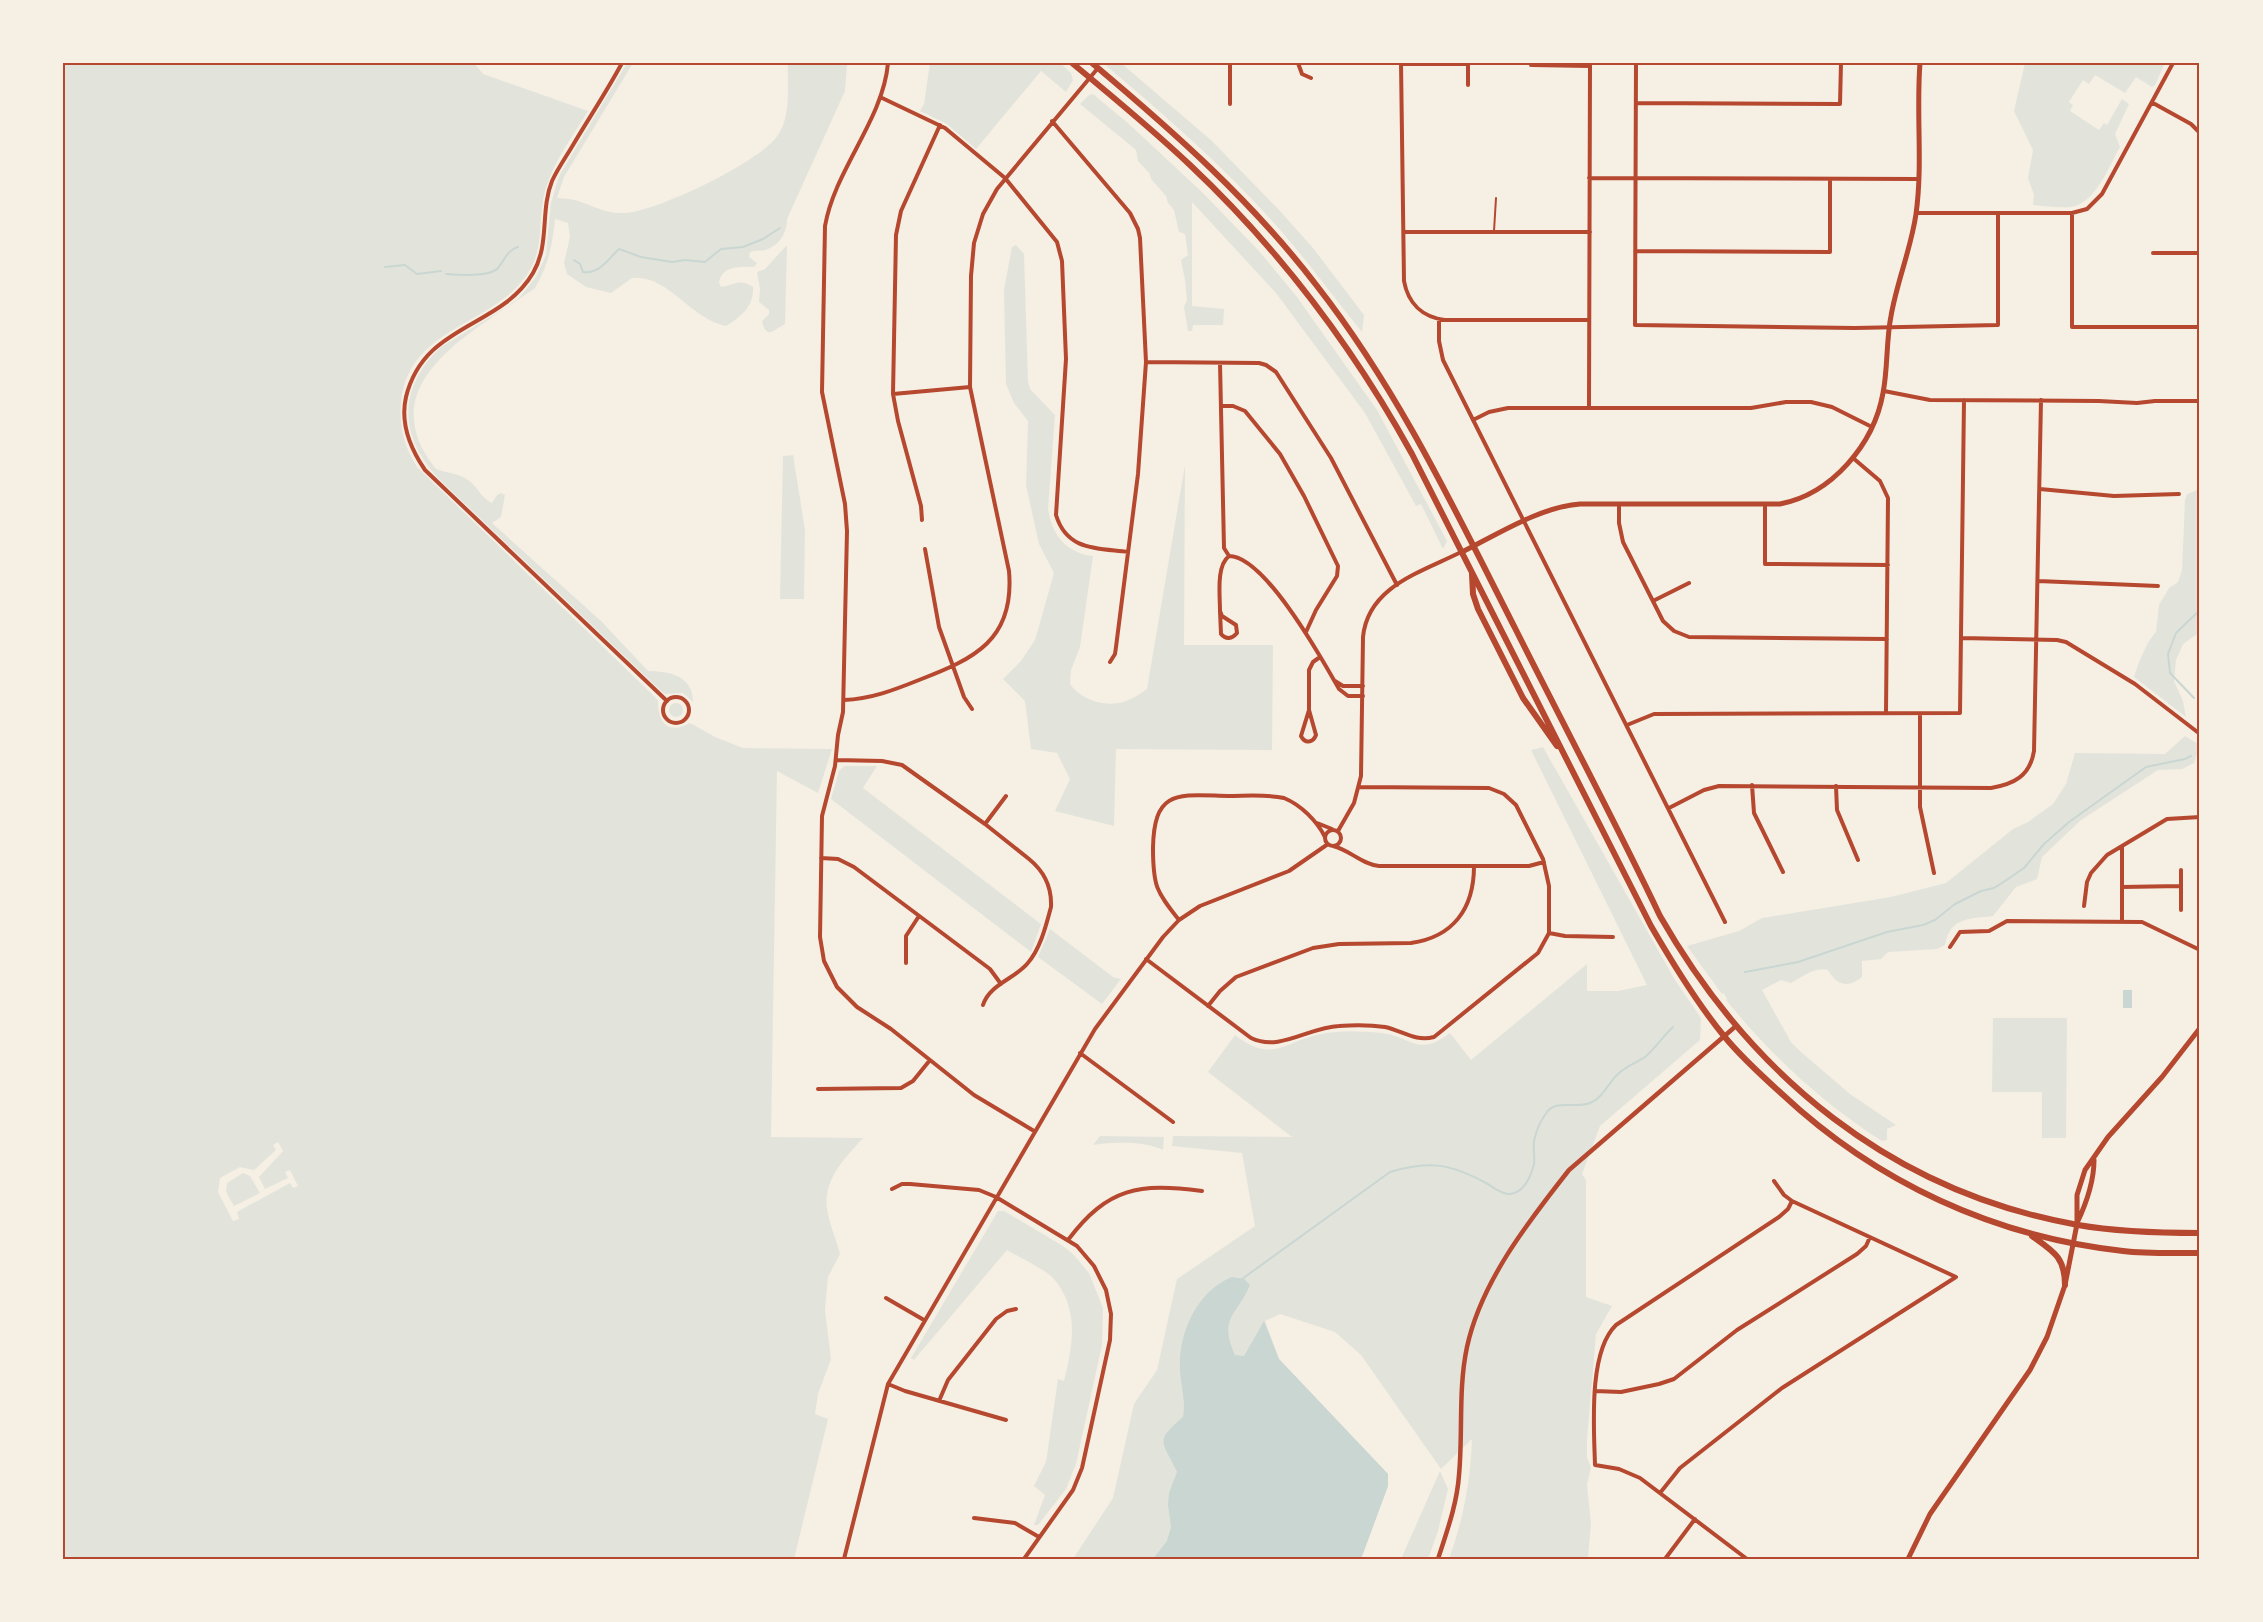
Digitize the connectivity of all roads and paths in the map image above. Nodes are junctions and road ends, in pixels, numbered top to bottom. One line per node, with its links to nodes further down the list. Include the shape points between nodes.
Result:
1 (622, 63): 89 (street, via 553,180 546,204 544,243 532,276 512,298 428,354 411,380 404,415 410,443 425,470)
2 (888, 63): 18 (street)
3 (1072, 63): 15 (main road)
4 (1230, 63): 21 (street)
5 (1298, 63): 16 (street, via 1302,74)
6 (1401, 63): 11 (street); 35 (street)
7 (1636, 63): 19 (street)
8 (1841, 63): 19 (street, via 1840,104)
9 (1920, 63): 29 (main road)
10 (2173, 63): 20 (street)
11 (1468, 64): 17 (street)
12 (1590, 64): 14 (street); 26 (street)
13 (1095, 65): 15 (street); 40 (main road, via 1216,171)
14 (1531, 65)
15 (1089, 77): 22 (street); 41 (main road, via 1213,187)
16 (1311, 78)
17 (1468, 86)
18 (880, 97): 23 (street); 88 (street, via 831,204 825,234 822,392 846,519)
19 (1636, 103): 27 (street)
20 (2153, 103): 24 (street); 33 (street, via 2098,198 2087,209)
21 (1230, 104)
22 (1052, 121): 25 (street); 46 (street, via 1130,213 1138,229)
23 (940, 125): 25 (street); 50 (street, via 897,223)
24 (2200, 133)
25 (1005, 178): 48 (street, via 983,214 974,243); 67 (street, via 1052,234 1062,261 1066,359 1055,507 1058,523 1082,545)
26 (1589, 178): 27 (street); 36 (street)
27 (1635, 178): 28 (street); 37 (street)
28 (1830, 179): 29 (street); 37 (street, via 1830,252)
29 (1918, 180): 31 (main road)
30 (1496, 198): 34 (lane)
31 (1916, 213): 32 (street); 44 (main road)
32 (1998, 213): 33 (street); 44 (street, via 1998,325)
33 (2072, 213): 45 (street, via 2072,327)
34 (1494, 231): 35 (street); 36 (street)
35 (1404, 232): 42 (street, via 1406,290 1418,309)
36 (1590, 232): 43 (street)
37 (1635, 251): 44 (street, via 1635,325)
38 (2152, 253): 39 (street)
39 (2200, 253)
40 (1310, 276): 41 (main road); 65 (main road, via 1393,396)
41 (1300, 285): 68 (main road, via 1386,408)
42 (1439, 319): 43 (street); 56 (street, via 1443,360)
43 (1589, 320): 55 (street)
44 (1889, 327): 49 (main road)
45 (2200, 327)
46 (1146, 362): 47 (street); 67 (street)
47 (1220, 363): 54 (street); 74 (street, via 1266,365 1276,372 1331,458)
48 (970, 387): 50 (street); 84 (street, via 1009,571 1010,593 993,636 976,654)
49 (1884, 392): 51 (street, via 1930,400); 57 (main road)
50 (893, 394): 63 (street)
51 (1964, 400): 52 (street); 79 (street)
52 (2042, 400): 53 (street); 59 (street)
53 (2200, 401)
54 (1221, 406): 69 (street, via 1223,544); 78 (street, via 1245,411 1280,454 1338,566 1337,576)
55 (1589, 408): 56 (street, via 1508,408); 57 (street, via 1751,408 1811,402 1832,407)
56 (1473, 420): 64 (street)
57 (1872, 428): 58 (main road)
58 (1852, 458): 62 (main road, via 1830,481 1805,497); 70 (street, via 1880,481 1887,492)
59 (2040, 489): 60 (street, via 2114,496); 72 (street)
60 (2180, 494)
61 (1619, 504): 62 (main road); 64 (main road, via 1559,507); 76 (street, via 1623,542)
62 (1765, 505): 70 (street, via 1765,564)
63 (922, 520)
64 (1523, 522): 65 (main road); 94 (street)
65 (1473, 546): 68 (main road); 139 (main road, via 1660,916 1699,980)
66 (925, 549): 84 (street, via 939,627)
67 (1128, 552): 83 (street, via 1115,654)
68 (1462, 552): 71 (main road); 74 (street)
69 (1229, 556): 77 (street, via 1221,567); 78 (street, via 1255,569)
70 (1888, 565): 80 (street)
71 (1471, 571): 97 (main road); 97 (main road, via 1475,602 1512,676 1527,705)
72 (2038, 581): 75 (street); 81 (street)
73 (1689, 583): 76 (street)
74 (1397, 585): 86 (street, via 1376,601 1367,618)
75 (2158, 586)
76 (1653, 601): 80 (street, via 1674,632 1689,637)
77 (1220, 611): 77 (street, via 1221,634 1231,638 1237,633 1236,625)
78 (1306, 632): 82 (street)
79 (1961, 638): 81 (street); 93 (street, via 1960,713)
80 (1887, 639): 92 (street)
81 (2037, 639): 95 (street, via 2074,645 2135,684); 100 (street, via 2030,766 2013,783 1991,788)
82 (1320, 657): 85 (street); 91 (street, via 1310,666)
83 (1110, 662)
84 (953, 667): 88 (street, via 870,698); 90 (street)
85 (1334, 681): 86 (street, via 1343,686); 87 (street, via 1342,693)
86 (1363, 686): 87 (street)
87 (1363, 696): 101 (street)
88 (844, 700): 96 (street)
89 (667, 701): 89 (street, via 663,712 667,719 673,723 684,720 689,709 686,701 674,697)
90 (972, 709)
91 (1309, 710): 91 (street, via 1301,735 1309,742 1316,735)
92 (1886, 713): 93 (street); 94 (street, via 1654,714)
93 (1920, 714): 100 (street)
94 (1627, 725): 103 (street)
95 (2200, 734)
96 (836, 760): 106 (street, via 902,765); 115 (street, via 822,816)
97 (1568, 761): 141 (main road, via 1651,926)
98 (1752, 785): 99 (street); 103 (street, via 1711,787); 120 (street, via 1754,813)
99 (1836, 786): 100 (street); 116 (street, via 1838,810)
100 (1919, 787): 121 (street)
101 (1359, 788): 108 (street); 117 (street, via 1497,790 1516,805)
102 (1006, 796): 106 (street)
103 (1669, 808): 128 (street)
104 (2200, 817): 113 (street, via 2167,819)
105 (1317, 822): 107 (street); 110 (street); 127 (street, via 1294,803 1279,797 1189,796 1170,801 1159,812 1154,826 1153,872 1156,888)
106 (985, 824): 136 (street, via 1036,865 1047,880 1051,899 1049,916 1033,956 1022,970)
107 (1333, 829): 108 (street); 110 (street)
108 (1338, 831): 109 (street)
109 (1341, 836): 112 (street); 114 (street)
110 (1325, 837): 111 (street)
111 (1328, 844): 112 (street); 127 (street, via 1289,871 1200,906)
112 (1333, 846): 114 (street)
113 (2122, 847): 123 (street); 124 (street, via 2107,855 2091,873)
114 (1348, 851): 118 (street, via 1373,866)
115 (821, 858): 126 (street, via 838,859 854,867); 143 (street, via 820,937 830,977 848,1000)
116 (1858, 860)
117 (1544, 862): 118 (street, via 1529,866); 130 (street, via 1549,886)
118 (1474, 866): 138 (street, via 1468,902 1457,920 1441,934 1410,944 1313,948 1236,977)
119 (2181, 870): 122 (street)
120 (1783, 872)
121 (1934, 873)
122 (2181, 886): 123 (street); 125 (street)
123 (2122, 888): 129 (street)
124 (2084, 906)
125 (2181, 910)
126 (919, 916): 135 (street, via 906,936); 136 (street, via 990,969)
127 (1179, 920): 134 (street)
128 (1725, 922)
129 (2122, 922): 132 (street, via 2007,921 1989,932 1960,932); 133 (street, via 2142,922)
130 (1548, 933): 131 (street); 138 (street, via 1538,953 1441,1033 1426,1039 1379,1026 1339,1026 1265,1043 1251,1038)
131 (1612, 937)
132 (1950, 947)
133 (2200, 950)
134 (1146, 959): 138 (street); 142 (street)
135 (906, 963)
136 (1001, 984): 137 (street, via 987,995)
137 (982, 1005)
138 (1208, 1006)
139 (1736, 1026): 141 (street); 153 (main road, via 1801,1092 1882,1153 1989,1201)
140 (2200, 1028): 147 (main road)
141 (1724, 1036): 154 (main road, via 1795,1107 1868,1162 1951,1207); 174 (street, via 1569,1170 1495,1276 1478,1311 1467,1349 1458,1490)
142 (1080, 1053): 145 (street); 146 (street)
143 (930, 1060): 144 (street, via 913,1081 901,1088); 146 (street, via 974,1095)
144 (818, 1089)
145 (1173, 1122)
146 (1034, 1131): 151 (street)
147 (2094, 1158): 153 (main road); 153 (main road, via 2080,1185)
148 (1774, 1181): 152 (street)
149 (892, 1189): 151 (street, via 902,1184 950,1187 979,1190)
150 (1202, 1191): 157 (street, via 1150,1187 1122,1194 1089,1214)
151 (996, 1197): 157 (street); 163 (street)
152 (1792, 1200): 156 (street); 165 (street, via 1779,1217 1616,1325 1603,1344)
153 (2077, 1224): 155 (main road, via 2147,1233); 158 (main road)
154 (2026, 1233): 158 (main road); 160 (main road, via 2057,1256 2065,1272)
155 (2200, 1233)
156 (1870, 1237): 165 (street, via 1857,1254 1737,1330 1674,1379 1638,1389); 168 (street, via 1956,1278 1782,1388 1680,1468)
157 (1068, 1240): 171 (street, via 1086,1255 1101,1278 1110,1308 1110,1340 1082,1468)
158 (2073, 1243): 159 (main road, via 2122,1251); 160 (main road)
159 (2200, 1253)
160 (2065, 1285): 177 (main road, via 2037,1358 1930,1514)
161 (886, 1298): 163 (street)
162 (1016, 1309): 166 (street, via 996,1319 948,1380)
163 (924, 1320): 164 (street)
164 (888, 1384): 166 (street); 172 (street)
165 (1595, 1391): 168 (street, via 1595,1465 1629,1473)
166 (939, 1401): 167 (street)
167 (1006, 1420)
168 (1660, 1493): 170 (street)
169 (974, 1518): 171 (street, via 1015,1522)
170 (1695, 1520): 175 (street); 176 (street)
171 (1040, 1537): 173 (street)
172 (844, 1559)
173 (1024, 1559)
174 (1438, 1559)
175 (1665, 1559)
176 (1747, 1559)
177 (1908, 1559)

